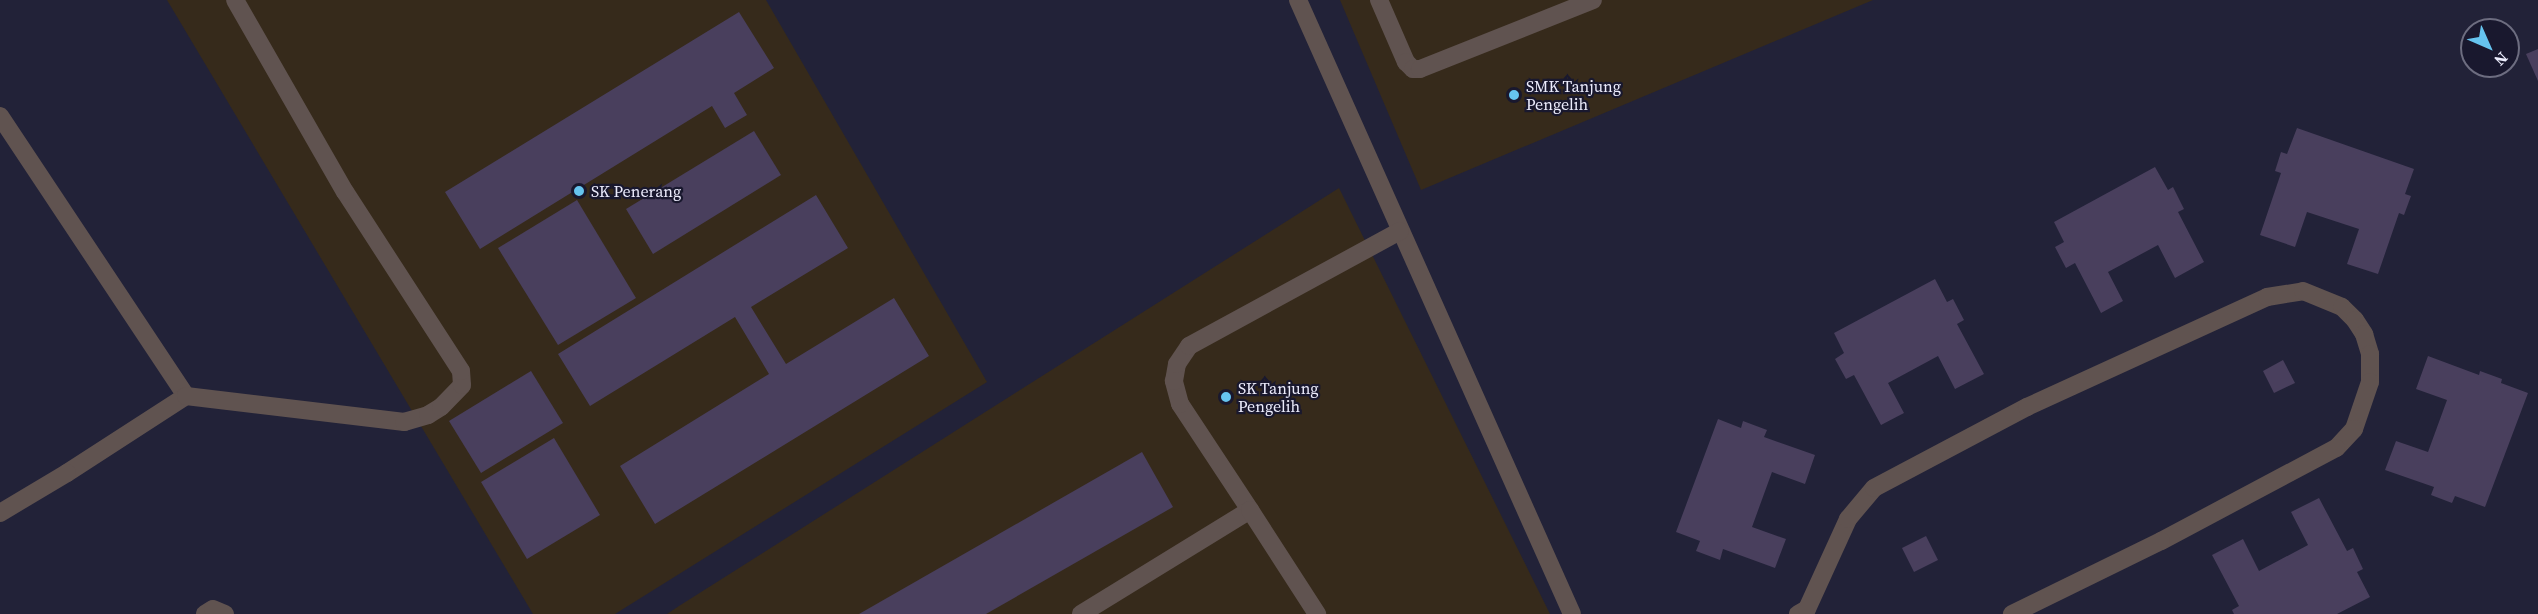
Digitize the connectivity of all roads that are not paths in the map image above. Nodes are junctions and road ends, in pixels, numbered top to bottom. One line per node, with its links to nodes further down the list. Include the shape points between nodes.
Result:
1 (235, 0): 7 (street, via 345,192 461,371 462,385 441,407 404,422)
2 (1298, 0): 6 (street)
3 (1379, 0): 4 (street, via 1406,62 1413,69)
4 (1593, 0)
5 (0, 116): 7 (street)
6 (1400, 231): 8 (street, via 1189,346 1177,364 1174,381 1180,404); 15 (street)
7 (186, 396): 9 (street)
8 (1250, 510): 13 (street); 14 (street)
9 (0, 513)
10 (1809, 612): 16 (street, via 1848,519 1874,488 2006,418 2267,297 2303,291 2342,307 2355,320 2370,354 2370,382 2354,429 2336,448)
11 (205, 614): 12 (street, via 213,609)
12 (225, 614)
13 (1082, 614)
14 (1317, 614)
15 (1572, 614)
16 (2012, 614)

